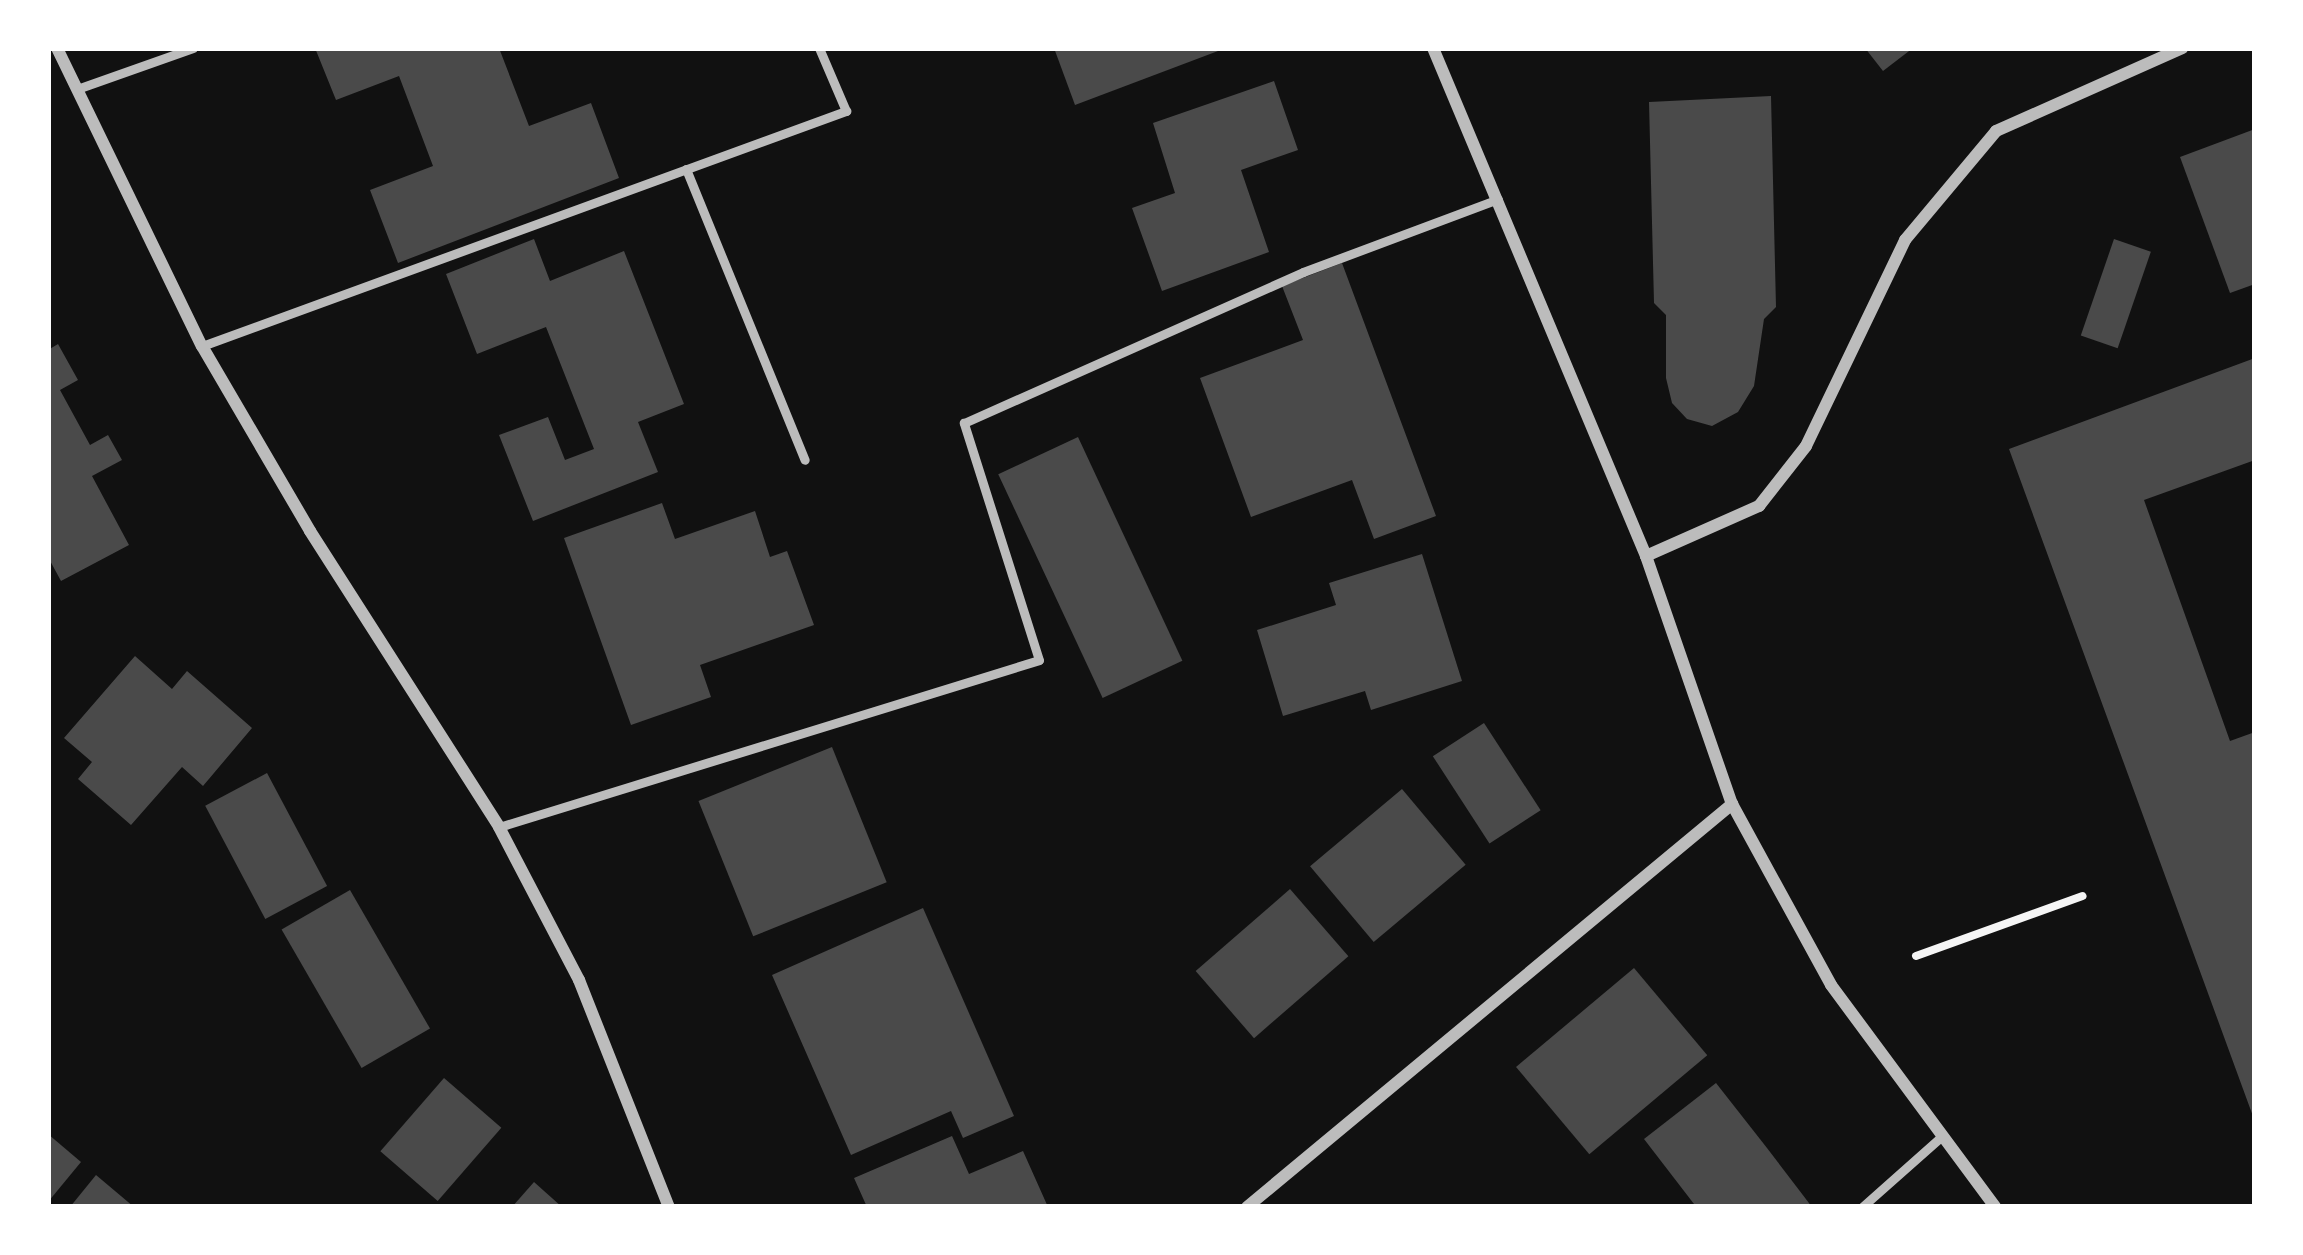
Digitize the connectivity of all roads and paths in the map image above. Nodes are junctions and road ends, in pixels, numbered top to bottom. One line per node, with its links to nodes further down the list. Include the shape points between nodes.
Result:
1 (57, 48): 6 (street)
2 (193, 48): 6 (lane)
3 (819, 48): 7 (lane, via 845,111)
4 (1433, 48): 8 (street)
5 (2182, 48): 11 (street, via 1996,131 1905,240 1806,446 1759,506)
6 (77, 89): 9 (street)
7 (686, 170): 9 (lane); 10 (lane)
8 (1499, 198): 11 (street); 13 (lane, via 1303,272 964,423 1039,660)
9 (202, 346): 13 (street)
10 (806, 460)
11 (1646, 556): 12 (street)
12 (1732, 804): 16 (street, via 1831,985); 18 (street)
13 (499, 827): 17 (street, via 579,980)
14 (2083, 896): 15 (path)
15 (1916, 956)
16 (1943, 1135): 19 (lane); 20 (street)
17 (669, 1207)
18 (1247, 1207)
19 (1862, 1207)
20 (1995, 1207)

